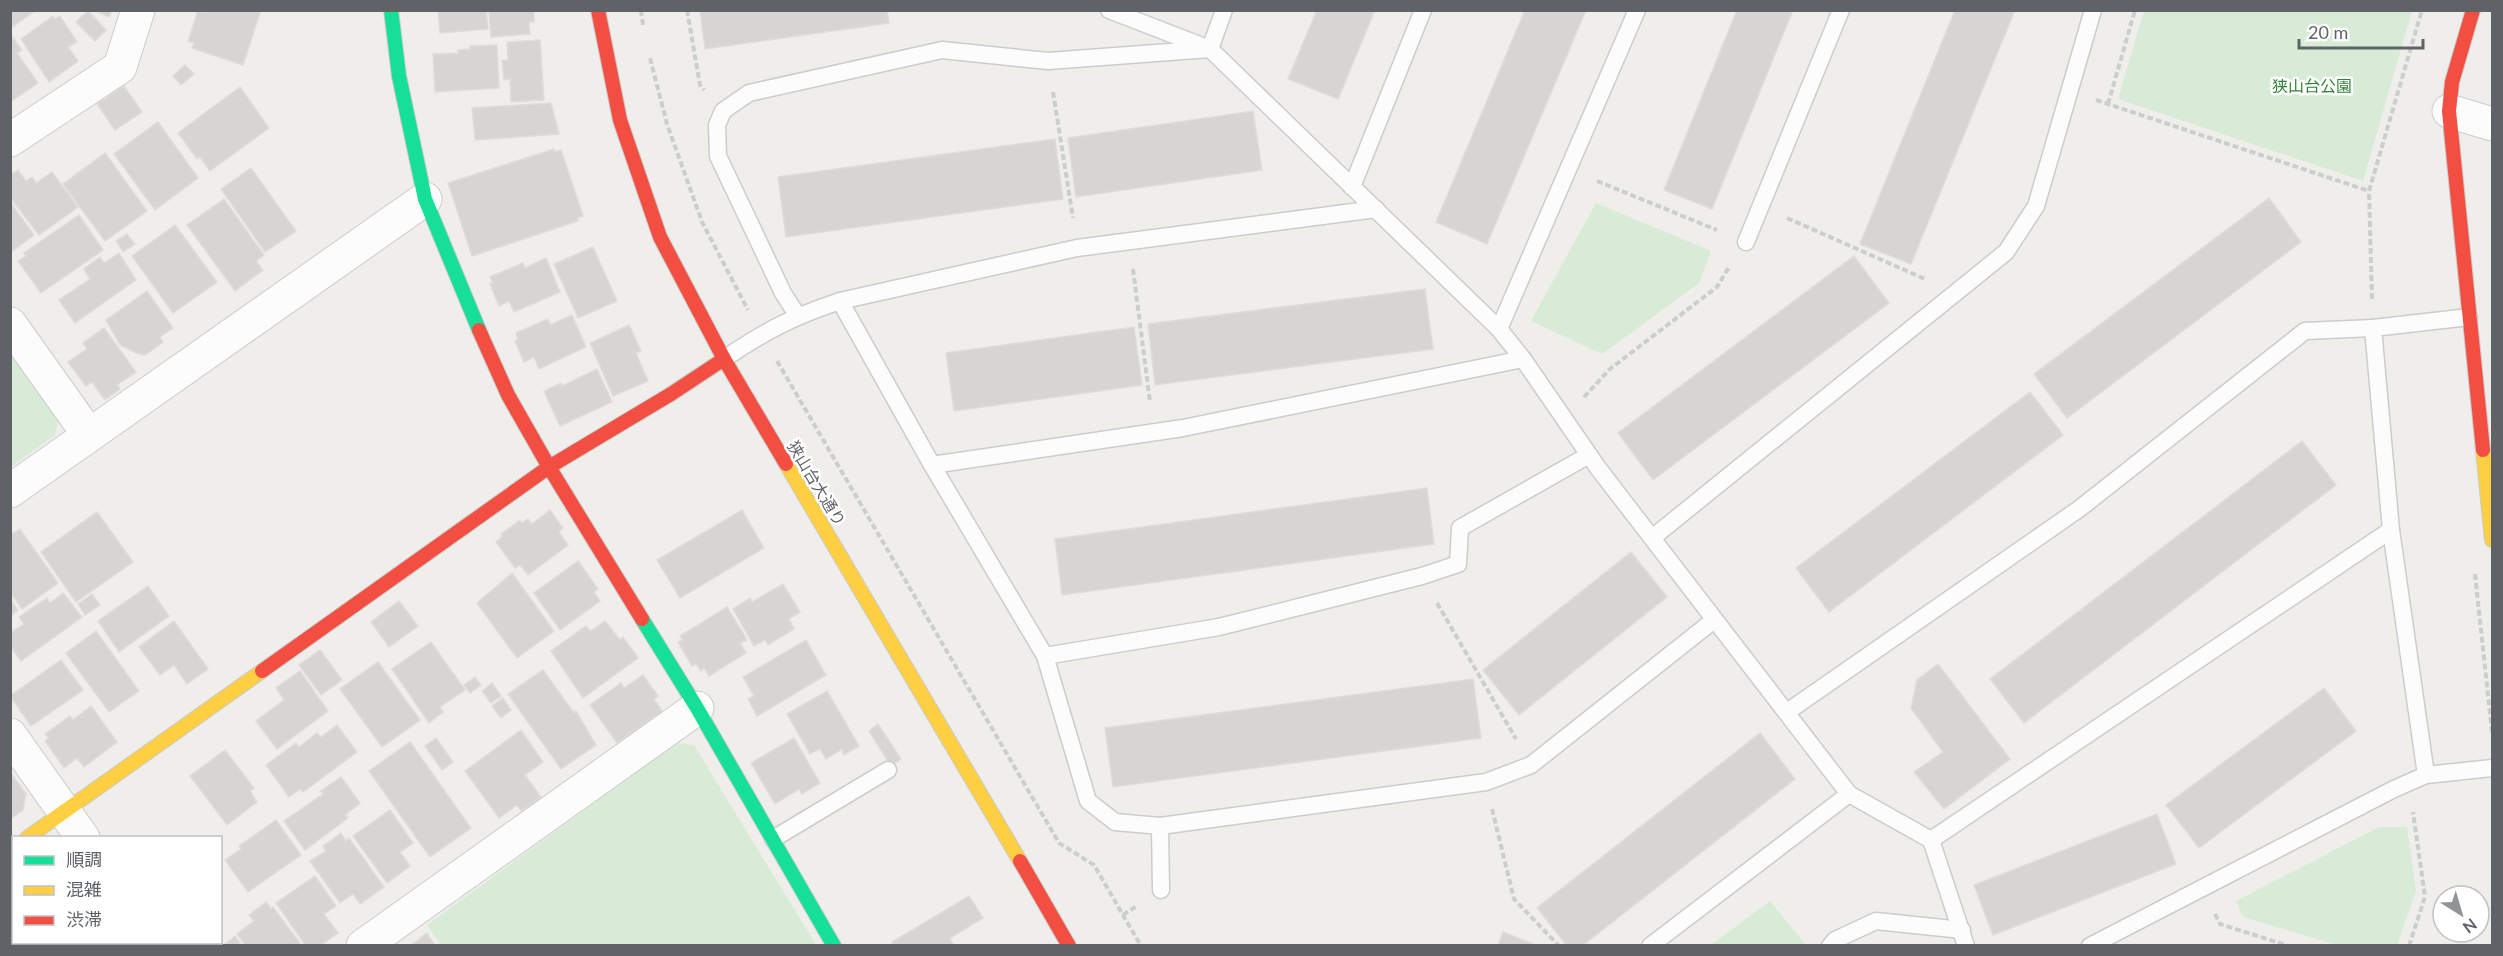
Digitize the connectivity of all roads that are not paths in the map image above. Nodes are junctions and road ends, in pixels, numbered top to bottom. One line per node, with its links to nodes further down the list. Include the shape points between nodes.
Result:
1 (138, 10): 14 (street, via 120,67)
2 (391, 10): 16 (street, via 399,76)
3 (598, 10): 25 (street, 狭山台大通り, via 620,120 660,237)
4 (1109, 10): 11 (lane)
5 (1224, 10): 11 (lane)
6 (1423, 10): 15 (lane)
7 (1637, 10): 24 (lane)
8 (1841, 10): 18 (lane)
9 (2093, 10): 33 (lane, via 2036,206 2006,252)
10 (2473, 10): 12 (street, via 2452,82)
11 (1210, 49): 15 (lane); 20 (lane, via 1048,61 942,50 749,93 723,111 717,125 718,156)
12 (2449, 111): 13 (street); 21 (street)
13 (2493, 124)
14 (10, 140)
15 (1352, 186): 17 (lane)
16 (425, 200): 27 (street); 30 (street, via 508,395)
17 (1376, 209): 19 (lane, via 1077,248); 24 (lane)
18 (1746, 242)
19 (840, 301): 20 (lane); 29 (lane)
20 (797, 315): 25 (lane)
21 (2469, 317): 23 (lane); 34 (street)
22 (10, 324): 27 (street)
23 (2373, 328): 32 (lane); 38 (lane, via 2305,331 2079,509)
24 (1499, 329): 26 (lane)
25 (723, 359): 30 (street); 54 (street, 狭山台大通り)
26 (1523, 359): 28 (lane); 29 (lane, via 1154,432)
27 (89, 435): 31 (street)
28 (1589, 455): 33 (lane); 36 (lane, via 1460,528 1458,564 1219,627)
29 (932, 465): 36 (lane)
30 (549, 467): 37 (street); 44 (street)
31 (10, 491)
32 (2391, 530): 42 (lane); 49 (lane)
33 (1652, 538): 35 (lane)
34 (2493, 540)
35 (1714, 620): 38 (lane); 45 (lane, via 1530,765 1486,783)
36 (1045, 656): 45 (lane, via 1088,801 1115,822)
37 (697, 708): 48 (street); 52 (street)
38 (1787, 712): 43 (lane)
39 (10, 735): 44 (street)
40 (2493, 768): 42 (lane)
41 (888, 770): 48 (lane)
42 (2426, 775): 57 (lane)
43 (1849, 794): 49 (lane); 55 (lane)
44 (64, 811): 46 (street); 47 (street)
45 (1160, 826): 50 (lane)
46 (28, 836)
47 (82, 836)
48 (772, 839): 53 (street)
49 (1931, 840): 51 (lane)
50 (1161, 890)
51 (1964, 938): 56 (lane, via 1876,921)
52 (363, 945)
53 (834, 945)
54 (1070, 945)
55 (1650, 945)
56 (1830, 945)
57 (2090, 945)

